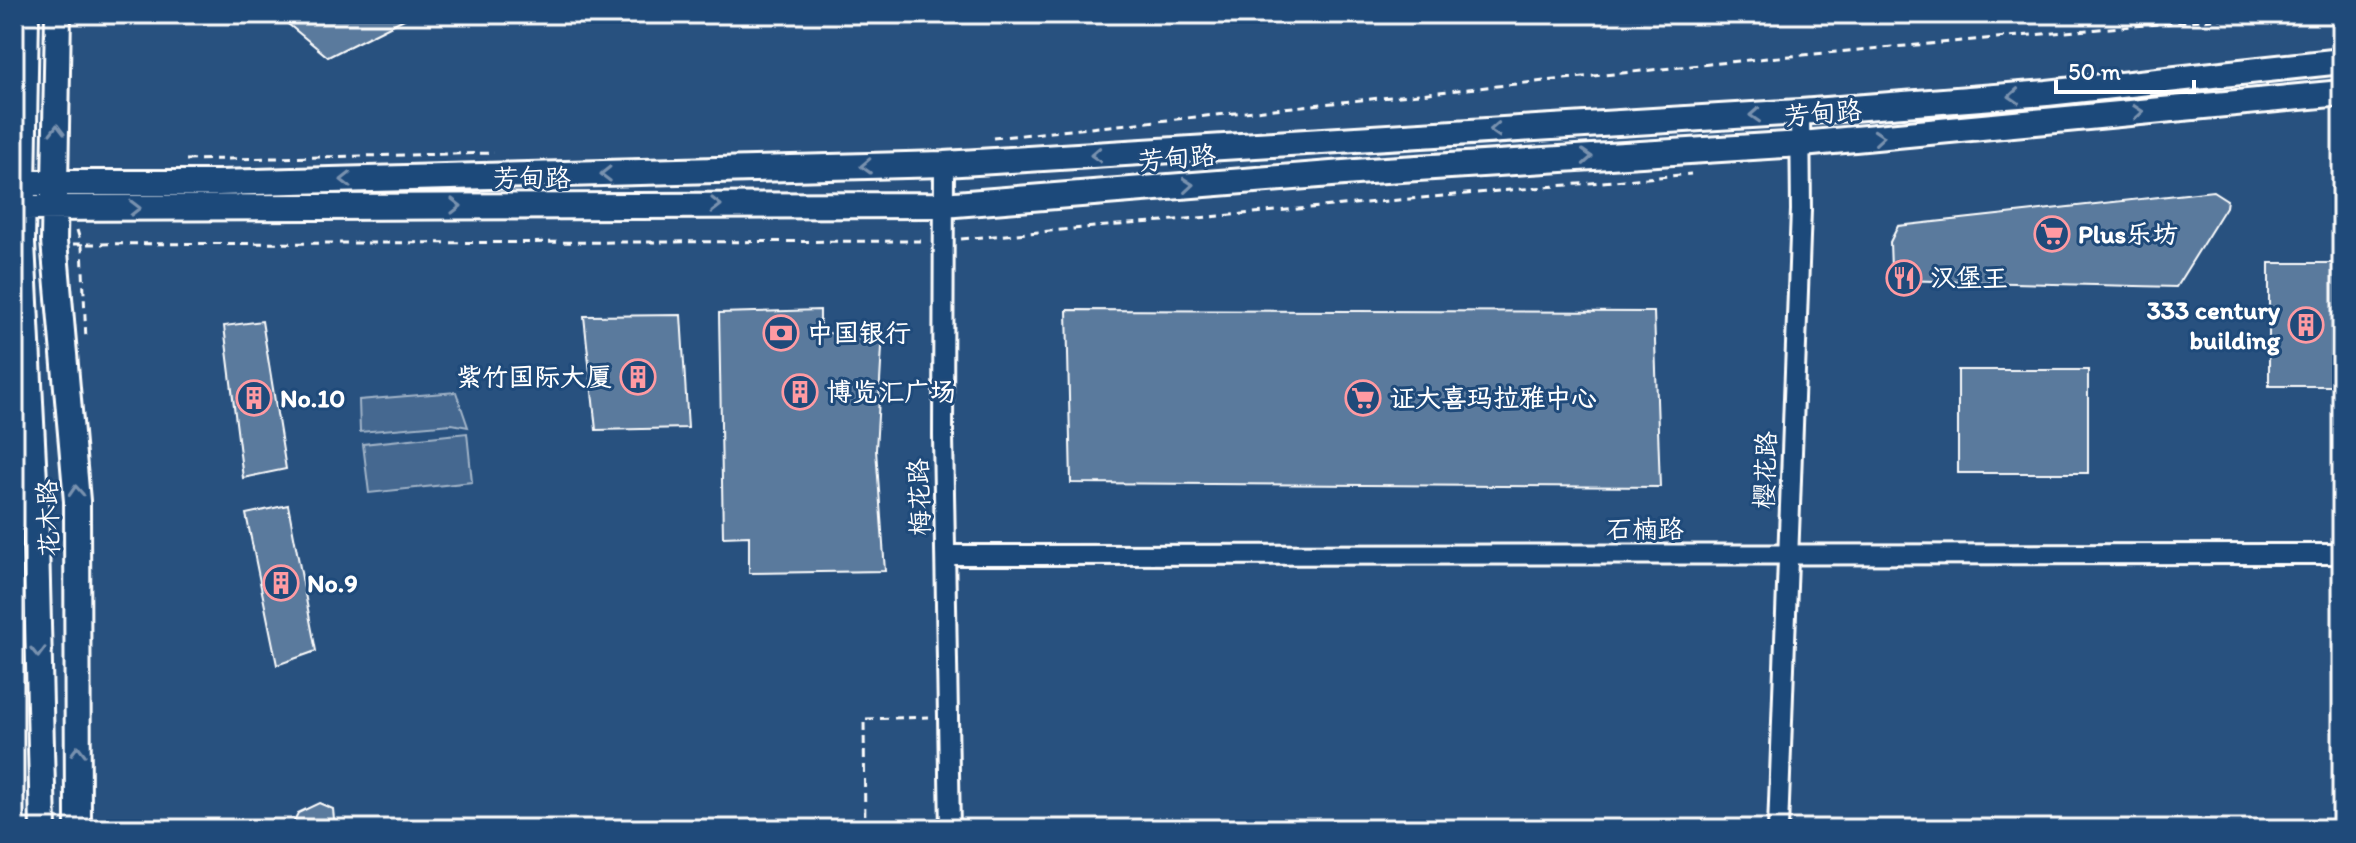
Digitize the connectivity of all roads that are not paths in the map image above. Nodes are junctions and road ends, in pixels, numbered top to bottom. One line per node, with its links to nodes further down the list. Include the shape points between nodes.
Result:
1 (26, 14): 8 (main road, 花木路)
2 (58, 14): 9 (main road, 花木路, one-way to 2)
3 (2342, 61): 5 (main road, 芳甸路, one-way to 5, via 2047,93)
4 (2342, 93): 6 (main road, 芳甸路, one-way to 4)
5 (1800, 112): 6 (street, 樱花路); 7 (main road, 芳甸路, one-way to 7)
6 (1802, 144): 10 (main road, 芳甸路, one-way to 6); 15 (street, 樱花路)
7 (944, 164): 9 (main road, 芳甸路, one-way to 9); 10 (street, 梅花路)
8 (19, 183): 9 (main road, 芳甸路); 11 (main road, 花木路)
9 (56, 183): 12 (main road, 花木路)
10 (943, 205): 12 (main road, 芳甸路, one-way to 10); 14 (street, 梅花路)
11 (19, 208): 12 (main road, 芳甸路); 16 (main road, 花木路, one-way to 16)
12 (57, 208): 17 (main road, 花木路, one-way to 12, via 77,501 54,241)
13 (2342, 554): 15 (street, 石楠路)
14 (947, 555): 15 (street, 石楠路); 18 (street, 梅花路)
15 (1788, 555): 19 (street, 樱花路)
16 (43, 829)
17 (78, 829)
18 (950, 829)
19 (1778, 829)

